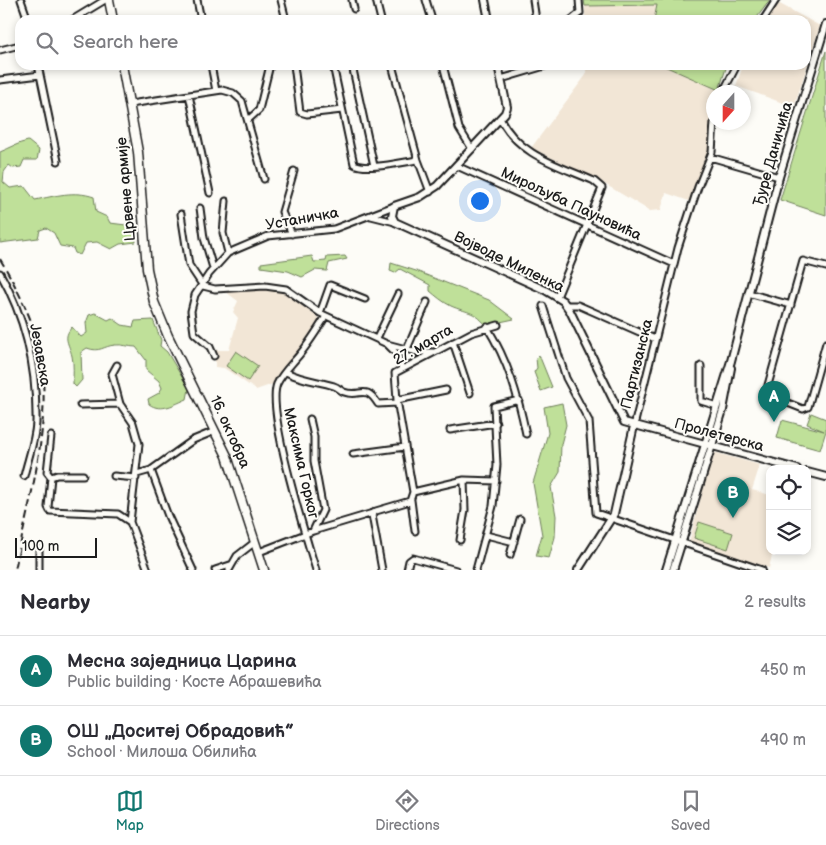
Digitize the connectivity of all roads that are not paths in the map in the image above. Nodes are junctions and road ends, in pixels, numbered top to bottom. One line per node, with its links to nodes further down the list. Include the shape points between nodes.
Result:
1 (21, 0): 14 (street)
2 (105, 0): 15 (street)
3 (109, 0): 16 (main road)
4 (197, 0): 17 (street)
5 (282, 0): 18 (street)
6 (352, 0): 13 (street)
7 (376, 0): 19 (street)
8 (426, 0): 20 (street)
9 (485, 0): 21 (street)
10 (533, 0): 22 (street)
11 (579, 0): 23 (street)
12 (776, 0): 24 (street)
13 (354, 9)
14 (26, 15)
15 (80, 15)
16 (112, 15)
17 (200, 15)
18 (285, 15)
19 (379, 15)
20 (430, 15)
21 (488, 15)
22 (535, 15)
23 (577, 15)
24 (766, 15)
25 (826, 24): 28 (street, Ђуре Даничића)
26 (15, 46): 27 (street)
27 (0, 50)
28 (811, 66)
29 (39, 70): 42 (street)
30 (123, 70): 48 (main road, Црвене армије)
31 (212, 70): 46 (street)
32 (269, 70): 51 (street, via 259,110)
33 (295, 70): 49 (street, via 300,112)
34 (334, 70): 49 (street)
35 (353, 70): 57 (street)
36 (393, 70): 55 (street)
37 (444, 70): 53 (street, via 459,128)
38 (499, 70): 43 (street)
39 (531, 70): 43 (street)
40 (734, 70): 45 (street)
41 (810, 70): 60 (street, Ђуре Даничића)
42 (40, 75): 44 (street); 56 (street)
43 (501, 79): 50 (street, via 507,107)
44 (0, 80)
45 (727, 85)
46 (216, 91): 47 (street); 51 (street, via 228,91 238,96)
47 (189, 95): 48 (street); 63 (street)
48 (130, 104): 86 (main road, Црвене армије, via 140,167 147,269)
49 (342, 110): 57 (street, via 354,164)
50 (500, 118): 53 (street, Устаничка); 70 (street, via 514,140 525,150 600,185 601,193)
51 (248, 120): 61 (street)
52 (714, 130): 54 (street, Партизанска)
53 (472, 149): 58 (street, Устаничка)
54 (710, 157): 60 (street); 73 (street, Партизанска)
55 (418, 160): 57 (street); 62 (street)
56 (58, 161)
57 (374, 166)
58 (457, 166): 62 (street, Устаничка); 70 (street, Мирољуба Пауновића)
59 (294, 171): 71 (street, via 282,212)
60 (779, 177): 78 (street, Ђуре Даничића)
61 (264, 179)
62 (430, 192): 65 (street, Устаничка)
63 (210, 193)
64 (226, 201): 72 (street, via 223,233)
65 (394, 206): 68 (street, Устаничка); 69 (street, via 392,216)
66 (200, 208): 75 (street)
67 (181, 214): 77 (street, via 189,265)
68 (370, 216): 69 (street); 71 (street, Устаничка, via 323,231)
69 (395, 222): 80 (street, Војводе Миленка)
70 (587, 226): 73 (street, Мирољуба Пауновића); 80 (street)
71 (292, 234): 72 (street, Устаничка, via 268,236)
72 (228, 254): 75 (street, Устаничка)
73 (674, 264): 91 (street, Партизанска)
74 (826, 267): 84 (street, via 803,261)
75 (213, 268): 77 (street, Устаничка)
76 (0, 273): 126 (street, Језавска, via 25,329 33,374 36,423)
77 (201, 284): 87 (street, via 215,289 280,288 292,292); 97 (street, Устаничка, via 191,311 192,329 210,347)
78 (748, 293): 84 (street); 98 (street, Ђуре Даничића)
79 (398, 294): 90 (street)
80 (557, 297): 83 (street, Војводе Миленка)
81 (365, 299): 87 (street, Максима Горког, via 329,285)
82 (427, 302): 95 (street)
83 (566, 305): 91 (street, Војводе Миленка, via 578,306); 114 (street, via 621,418)
84 (791, 305): 103 (street)
85 (543, 306): 137 (street, via 566,378 589,421 596,513)
86 (157, 311): 115 (main road, 16. октобра)
87 (323, 314): 90 (street); 102 (street, Максима Горког, via 311,340)
88 (498, 325): 89 (street, 27. марта)
89 (488, 327): 92 (street, 27. марта); 107 (street, via 501,349)
90 (377, 338): 94 (street)
91 (655, 339): 114 (street, Партизанска)
92 (454, 342): 96 (street, 27. марта); 105 (street)
93 (826, 343): 106 (street, via 807,408)
94 (387, 344): 95 (street); 101 (street, via 397,354)
95 (407, 349): 96 (street, via 422,353)
96 (437, 351): 101 (street, 27. марта)
97 (214, 356)
98 (731, 361): 111 (street, Ђуре Даничића); 119 (street, Ђуре Даничића, via 725,403)
99 (117, 365): 109 (street, via 112,374)
100 (702, 366): 111 (street, via 701,401)
101 (402, 369): 108 (street, 27. марта, via 394,376)
102 (286, 372): 108 (street, via 336,386 345,392 366,392 378,404); 141 (street, Максима Горког, via 276,390 275,413)
103 (768, 385)
104 (446, 390): 108 (street)
105 (470, 394)
106 (775, 398)
107 (519, 400): 113 (street, via 495,405); 117 (street)
108 (397, 402): 120 (street, 27. марта)
109 (120, 404): 110 (street); 128 (street, via 137,434)
110 (80, 405)
111 (717, 406): 119 (street, Ђуре Даничића)
112 (310, 419): 140 (street, via 323,510)
113 (496, 423): 116 (street); 132 (street)
114 (634, 426): 119 (street, Пролетерска); 137 (street, Партизанска)
115 (216, 430): 123 (street, via 193,440); 144 (main road, 16. октобра, via 234,474)
116 (450, 430)
117 (526, 434)
118 (51, 436): 129 (street, via 47,472)
119 (708, 444): 122 (street, Пролетерска); 146 (street, Ђуре Даничића)
120 (405, 447): 121 (street); 133 (street, 27. марта)
121 (353, 454)
122 (783, 465)
123 (151, 470): 128 (street); 153 (street)
124 (811, 473): 130 (street)
125 (83, 475): 129 (street)
126 (24, 476)
127 (114, 476): 128 (street)
128 (136, 476): 138 (street)
129 (51, 477): 138 (street, via 50,511 118,514)
130 (826, 477)
131 (464, 480): 132 (street); 133 (street); 143 (street, via 466,510)
132 (496, 481): 142 (street)
133 (414, 492): 134 (street)
134 (411, 500): 135 (street); 139 (street)
135 (374, 513): 140 (street); 157 (street, via 372,520)
136 (520, 519): 145 (street)
137 (612, 520): 146 (street); 161 (street, Партизанска)
138 (130, 522): 152 (street)
139 (415, 531)
140 (313, 532): 141 (street)
141 (305, 534): 148 (street); 156 (street, Максима Горког)
142 (486, 535): 145 (street); 160 (street)
143 (460, 540)
144 (255, 542): 148 (main road, 16. октобра); 150 (street, via 237,556)
145 (514, 542): 149 (street)
146 (678, 542): 162 (street, Ђуре Даничића); 163 (street, Ђуре Даничића); 164 (street)
147 (39, 548): 151 (street)
148 (259, 552): 155 (main road, 16. октобра)
149 (510, 555)
150 (230, 567): 154 (street)
151 (39, 570)
152 (148, 570)
153 (192, 570)
154 (215, 570)
155 (264, 570)
156 (316, 570)
157 (382, 570)
158 (406, 570): 159 (street, via 413,558)
159 (456, 570)
160 (476, 570)
161 (578, 570)
162 (666, 570)
163 (673, 570)
164 (762, 570)

